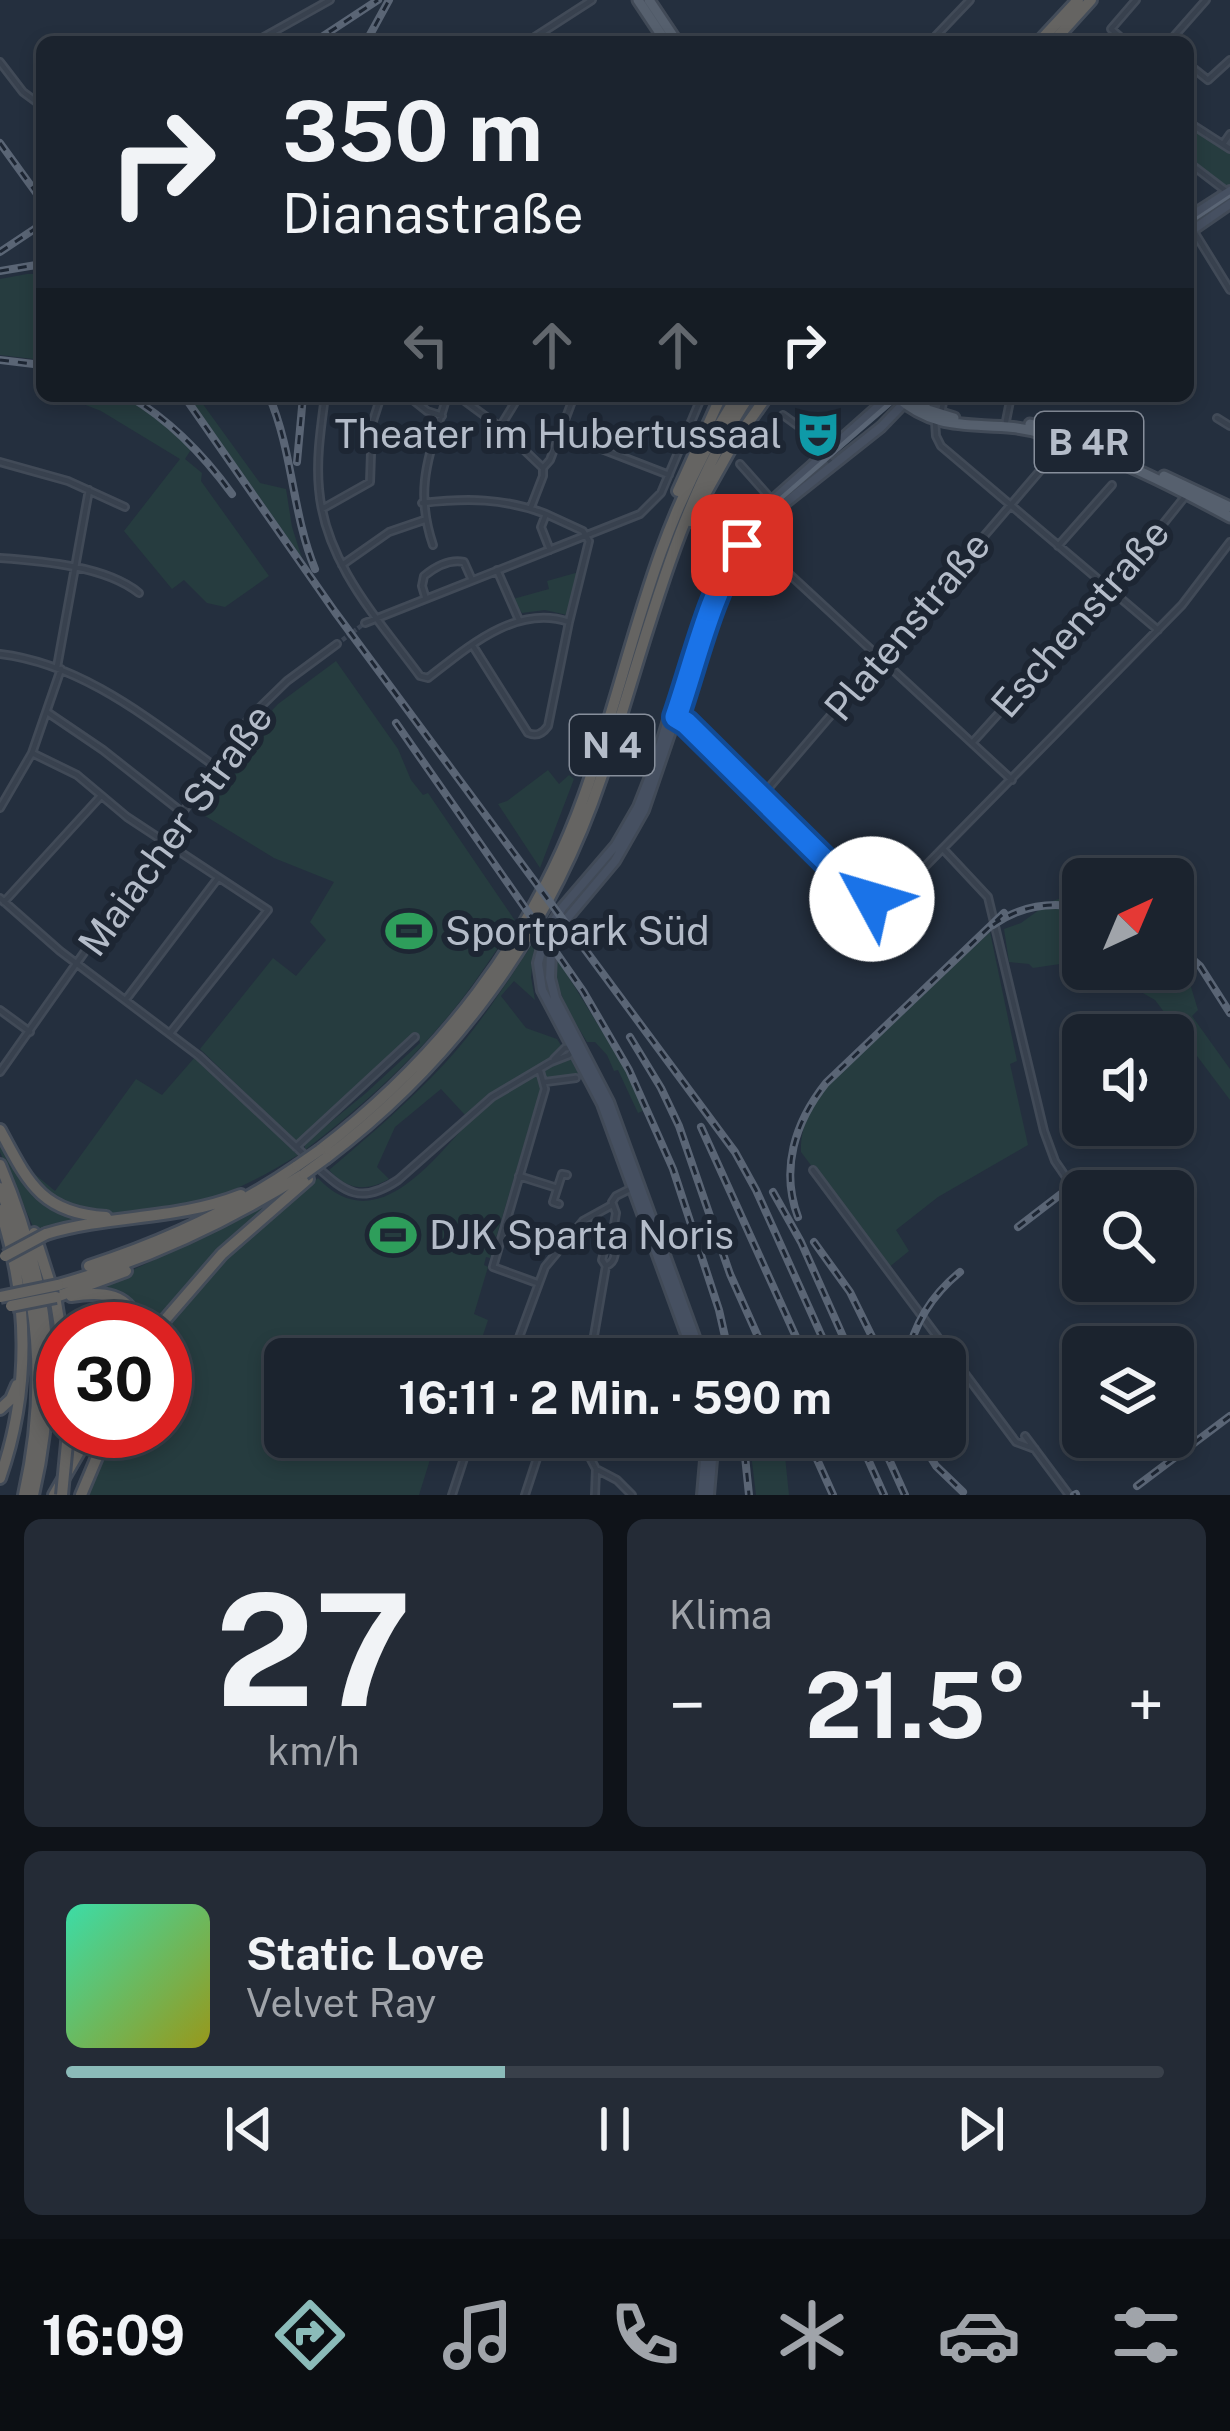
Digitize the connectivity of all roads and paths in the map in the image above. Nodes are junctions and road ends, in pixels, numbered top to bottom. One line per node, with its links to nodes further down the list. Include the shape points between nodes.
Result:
1 (330, 0): 10 (street)
2 (592, 0): 13 (street)
3 (638, 0): 11 (main road)
4 (650, 0): 11 (main road)
5 (970, 0): 16 (street)
6 (1078, 0): 17 (highway)
7 (1091, 0): 18 (highway)
8 (1136, 0): 19 (street, via 1111,28)
9 (1206, 0): 20 (street)
10 (320, 3): 12 (street)
11 (654, 16): 14 (main road); 15 (main road)
12 (265, 36)
13 (536, 36)
14 (663, 36)
15 (672, 36)
16 (936, 36)
17 (1055, 36)
18 (1055, 36)
19 (1120, 36)
20 (1174, 36)
21 (1230, 59): 23 (street, via 1208,80)
22 (0, 62): 24 (street)
23 (1194, 69)
24 (36, 102)
25 (1194, 126): 27 (street)
26 (1230, 134): 27 (street)
27 (1227, 147)
28 (1194, 167): 29 (street)
29 (1229, 192): 31 (main road)
30 (1230, 204): 32 (main road)
31 (1194, 214)
32 (1194, 229)
33 (1194, 236): 34 (street)
34 (1230, 290)
35 (324, 402): 76 (street)
36 (379, 402): 76 (street, via 370,482)
37 (416, 402): 54 (street)
38 (446, 402): 54 (street)
39 (466, 402): 58 (street)
40 (515, 402): 58 (street)
41 (572, 402): 59 (street)
42 (699, 402): 66 (street)
43 (718, 402): 85 (highway, via 668,520)
44 (734, 402): 85 (highway, N 4, via 690,482)
45 (746, 402): 85 (highway)
46 (763, 402): 85 (highway, via 681,542)
47 (897, 402): 61 (main road)
48 (899, 402): 64 (main road, via 885,424)
49 (911, 402): 53 (main road, B 4R)
50 (943, 402): 53 (street)
51 (1010, 402): 56 (street)
52 (783, 415): 61 (street)
53 (940, 415): 56 (main road, B 4R); 69 (main road, B 4R, via 1035,431); 72 (street, via 941,446)
54 (442, 416): 71 (street)
55 (1217, 418): 57 (street)
56 (1006, 421): 74 (main road, B 4R, via 1082,439)
57 (1230, 426)
58 (500, 428): 65 (street)
59 (560, 433): 65 (street); 66 (street)
60 (1053, 453): 72 (street, Platenstraße)
61 (824, 456): 64 (street); 70 (main road)
62 (0, 461): 68 (street)
63 (740, 464): 70 (street)
64 (832, 464): 80 (main road)
65 (543, 468): 75 (street)
66 (669, 475): 81 (street, via 648,508)
67 (1112, 485): 83 (street)
68 (89, 490): 73 (street); 89 (street)
69 (1187, 494): 78 (main road, B 4R); 92 (street, Eschenstraße)
70 (772, 501): 80 (main road)
71 (422, 503): 75 (street, via 473,498); 79 (street)
72 (1010, 506): 83 (street); 103 (street, Platenstraße)
73 (125, 507)
74 (1230, 507)
75 (530, 508): 77 (street)
76 (322, 509): 87 (street)
77 (546, 514): 81 (street); 84 (street, via 541,527)
78 (1230, 517)
79 (424, 520): 87 (street, via 389,532); 88 (street)
80 (746, 534): 103 (street); 106 (main road)
81 (586, 536): 84 (street); 97 (street)
82 (1230, 542): 99 (street)
83 (1058, 546): 92 (street)
84 (550, 550): 90 (street)
85 (666, 553): 132 (highway, N 4, via 584,798 535,906 435,1045); 132 (highway, N 4, via 594,799 544,910 452,1042)
86 (0, 558): 89 (street)
87 (342, 565): 95 (street)
88 (441, 565): 91 (street, via 464,562); 94 (street, via 424,576)
89 (74, 568): 93 (street); 104 (street)
90 (497, 570): 91 (street); 96 (street)
91 (472, 580): 94 (street)
92 (1111, 589): 99 (street); 107 (street, Eschenstraße)
93 (139, 593)
94 (426, 598): 95 (street)
95 (377, 618): 98 (street); 101 (street, via 427,678)
96 (519, 620): 97 (street, via 545,615); 101 (street)
97 (568, 622): 101 (street, via 548,726 539,734 528,733)
98 (365, 623)
99 (1158, 630): 110 (street)
100 (337, 644): 109 (street, Maiacher Straße, via 268,698)
101 (472, 645)
102 (0, 654): 104 (street)
103 (880, 659): 107 (street); 112 (street, Platenstraße)
104 (59, 668): 105 (street); 109 (street)
105 (47, 712): 108 (street); 114 (street)
106 (673, 715): 112 (street); 125 (main road, via 638,824 553,944 555,998); 125 (main road, via 634,816 542,946 542,990)
107 (972, 743): 110 (street)
108 (32, 753): 111 (street); 113 (street)
109 (216, 767): 114 (street, Maiacher Straße)
110 (1012, 780): 116 (street)
111 (100, 797): 115 (street); 118 (street)
112 (760, 798): 116 (street, via 860,895 896,896)
113 (0, 808)
114 (183, 813): 115 (street, Maiacher Straße)
115 (163, 842): 117 (street); 119 (street, Maiacher Straße)
116 (944, 850): 136 (street, via 988,897 1043,1131)
117 (218, 878): 120 (street); 123 (street, via 267,914)
118 (2, 900): 119 (street)
119 (78, 964): 120 (street); 122 (street, Maiacher Straße)
120 (126, 999): 123 (street)
121 (0, 1010): 122 (street)
122 (30, 1032): 127 (street, Maiacher Straße)
123 (171, 1032): 131 (street)
124 (416, 1037): 131 (street)
125 (577, 1046): 126 (street); 141 (main road); 163 (main road, via 609,1102)
126 (539, 1070): 129 (street); 131 (street, via 492,1097 375,1192 344,1189)
127 (0, 1072)
128 (576, 1078): 129 (street)
129 (545, 1082): 138 (street)
130 (0, 1130): 146 (highway, via 49,1201)
131 (296, 1147)
132 (325, 1156): 135 (highway, N 4, bridge)
133 (0, 1164): 154 (highway); 178 (highway, via 32,1250 47,1334 46,1430)
134 (813, 1170): 167 (street, via 1016,1442)
135 (303, 1173): 142 (highway, N 4); 152 (highway, N 4, via 196,1236); 156 (highway)
136 (1062, 1173)
137 (567, 1175): 140 (street)
138 (519, 1176): 140 (street); 151 (street, via 493,1267)
139 (0, 1188): 177 (highway, via 27,1271 38,1343)
140 (557, 1188): 143 (street)
141 (633, 1188): 144 (street); 158 (main road)
142 (262, 1189): 146 (highway); 149 (highway)
143 (559, 1204)
144 (612, 1205): 147 (street); 151 (street, via 576,1227)
145 (0, 1210): 164 (highway, via 16,1269)
146 (127, 1220): 148 (highway, bridge, via 46,1234)
147 (611, 1243): 150 (street, via 615,1254); 150 (street)
148 (2, 1258)
149 (89, 1266)
150 (606, 1266): 160 (street)
151 (537, 1283): 159 (street)
152 (59, 1293): 153 (highway, N 4, bridge); 155 (highway); 157 (highway, bridge)
153 (0, 1297)
154 (55, 1302)
155 (124, 1302)
156 (180, 1302)
157 (4, 1308)
158 (685, 1328): 161 (street); 162 (main road)
159 (518, 1338)
160 (594, 1338)
161 (681, 1338)
162 (689, 1338)
163 (690, 1338)
164 (23, 1359): 165 (highway); 176 (highway)
165 (0, 1409)
166 (1025, 1436): 167 (street)
167 (1035, 1449): 186 (street)
168 (64, 1458): 179 (highway, bridge)
169 (77, 1458): 179 (highway)
170 (96, 1458): 180 (highway)
171 (464, 1458): 181 (street)
172 (537, 1458): 182 (street)
173 (590, 1458): 175 (street)
174 (709, 1458): 185 (main road)
175 (596, 1469): 183 (street); 184 (street)
176 (0, 1478)
177 (24, 1495)
178 (33, 1495)
179 (58, 1495)
180 (81, 1495)
181 (452, 1495)
182 (525, 1495)
183 (596, 1495)
184 (632, 1495)
185 (706, 1495)
186 (1069, 1495)

